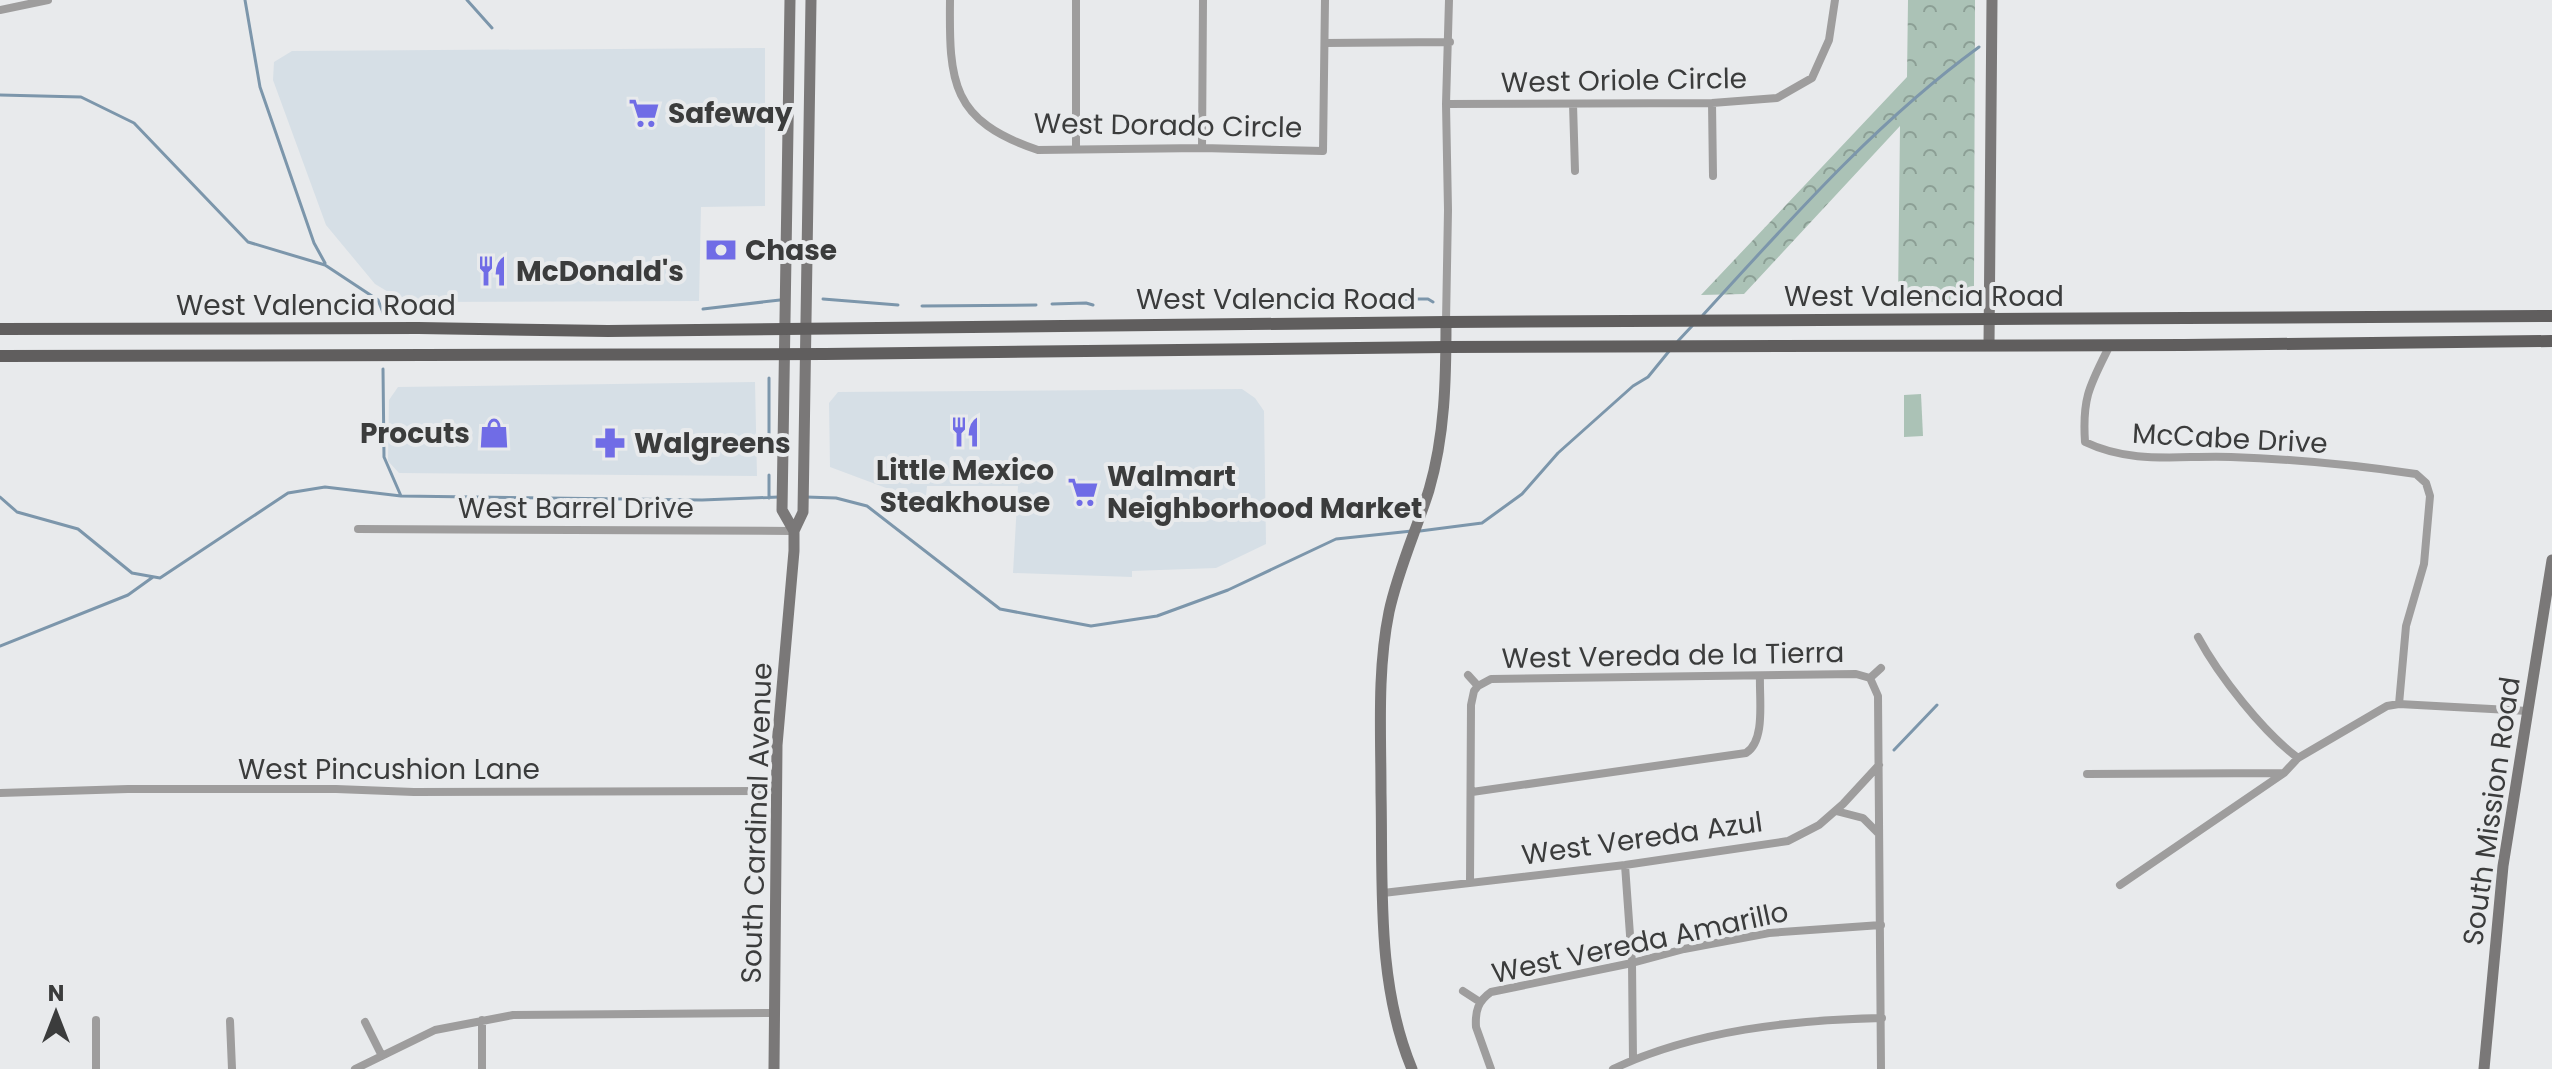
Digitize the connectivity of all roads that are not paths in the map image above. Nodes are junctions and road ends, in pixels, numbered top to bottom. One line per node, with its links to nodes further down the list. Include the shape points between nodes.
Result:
1 (48, 0): 11 (street)
2 (790, 0): 28 (main road)
3 (811, 0): 29 (main road, South Cardinal Avenue)
4 (950, 0): 17 (street, West Dorado Circle, via 951,67 963,102 1012,141 1038,150)
5 (1076, 0): 17 (street)
6 (1203, 0): 18 (street)
7 (1325, 0): 13 (street)
8 (1449, 0): 12 (street)
9 (1835, 0): 14 (street, West Oriole Circle, via 1829,40 1812,78 1777,98)
10 (1992, 0): 22 (main road)
11 (0, 10)
12 (1450, 42): 13 (street); 15 (street)
13 (1325, 43): 18 (street, West Dorado Circle, via 1323,151)
14 (1712, 103): 16 (street, West Oriole Circle); 20 (street)
15 (1446, 104): 16 (street, West Oriole Circle); 23 (street)
16 (1573, 104): 19 (street)
17 (1076, 148): 18 (street, West Dorado Circle)
18 (1202, 148)
19 (1575, 171)
20 (1713, 176)
21 (2552, 316): 22 (main road, West Valencia Road)
22 (1989, 320): 23 (main road, West Valencia Road); 31 (main road)
23 (1446, 322): 24 (main road, West Valencia Road); 33 (main road)
24 (1121, 325): 29 (main road, West Valencia Road); 34 (main road)
25 (418, 328): 27 (main road, West Valencia Road); 28 (main road, West Valencia Road); 37 (main road)
26 (0, 329): 27 (main road, West Valencia Road)
27 (163, 329): 38 (main road)
28 (784, 329): 29 (main road, West Valencia Road); 35 (main road)
29 (807, 330): 36 (main road, South Cardinal Avenue)
30 (2552, 341): 32 (main road, West Valencia Road)
31 (1989, 345): 32 (main road, West Valencia Road); 33 (main road, West Valencia Road)
32 (2110, 345): 49 (street, McCabe Drive, via 2087,392 2083,415 2085,442 2106,452 2133,458 2300,461 2416,474 2426,483 2430,496 2424,564 2406,626)
33 (1446, 347): 34 (main road, West Valencia Road); 63 (main road, via 1439,448 1400,571 1382,662)
34 (1117, 350): 36 (main road, West Valencia Road)
35 (785, 353): 36 (main road, West Valencia Road); 37 (main road, West Valencia Road); 41 (main road, via 782,510)
36 (806, 353): 41 (main road, South Cardinal Avenue, via 803,510)
37 (420, 354): 38 (main road, West Valencia Road)
38 (162, 355): 39 (main road, West Valencia Road)
39 (0, 356)
40 (358, 529): 41 (street, West Barrel Drive)
41 (794, 531): 55 (main road, South Cardinal Avenue)
42 (2552, 560): 50 (main road, South Mission Road)
43 (2198, 637): 51 (street, via 2275,741)
44 (1881, 668): 47 (street)
45 (1468, 675): 48 (street)
46 (1760, 676): 47 (street, West Vereda de la Tierra); 48 (street, West Vereda de la Tierra, via 1491,679); 56 (street, via 1759,739 1746,753)
47 (1870, 678): 52 (street, via 1878,696)
48 (1478, 686): 56 (street, via 1471,705)
49 (2399, 704): 50 (street); 51 (street)
50 (2528, 711): 85 (main road, South Mission Road, via 2503,866)
51 (2298, 758): 53 (street)
52 (1879, 765): 58 (street, West Vereda Azul); 59 (street)
53 (2284, 773): 54 (street); 62 (street)
54 (2087, 774)
55 (777, 791): 57 (street, West Pincushion Lane); 68 (main road, South Cardinal Avenue)
56 (1472, 792): 61 (street)
57 (0, 793)
58 (1836, 811): 59 (street, via 1863,818); 60 (street, West Vereda Azul, via 1788,841)
59 (1880, 835): 64 (street)
60 (1625, 865): 61 (street, West Vereda Azul); 65 (street)
61 (1470, 883): 63 (street, West Vereda Azul)
62 (2120, 885)
63 (1383, 893): 81 (main road, via 1387,966)
64 (1881, 925): 65 (street, West Vereda Amarillo, via 1769,933); 69 (street)
65 (1632, 963): 67 (street, West Vereda Amarillo, via 1491,992); 75 (street)
66 (1463, 991): 67 (street)
67 (1480, 1002): 82 (street, West Vereda Amarillo, via 1476,1027)
68 (774, 1013): 71 (street, via 513,1015); 80 (main road, South Cardinal Avenue)
69 (1882, 1018): 75 (street, via 1752,1029); 84 (street)
70 (96, 1020): 76 (street)
71 (482, 1020): 74 (street, via 435,1030); 79 (street)
72 (230, 1021): 77 (street)
73 (365, 1022): 74 (street)
74 (382, 1056): 78 (street)
75 (1633, 1060): 83 (street)
76 (96, 1069)
77 (232, 1069)
78 (355, 1069)
79 (482, 1069)
80 (774, 1069)
81 (1412, 1069)
82 (1491, 1069)
83 (1613, 1069)
84 (1881, 1069)
85 (2484, 1069)

